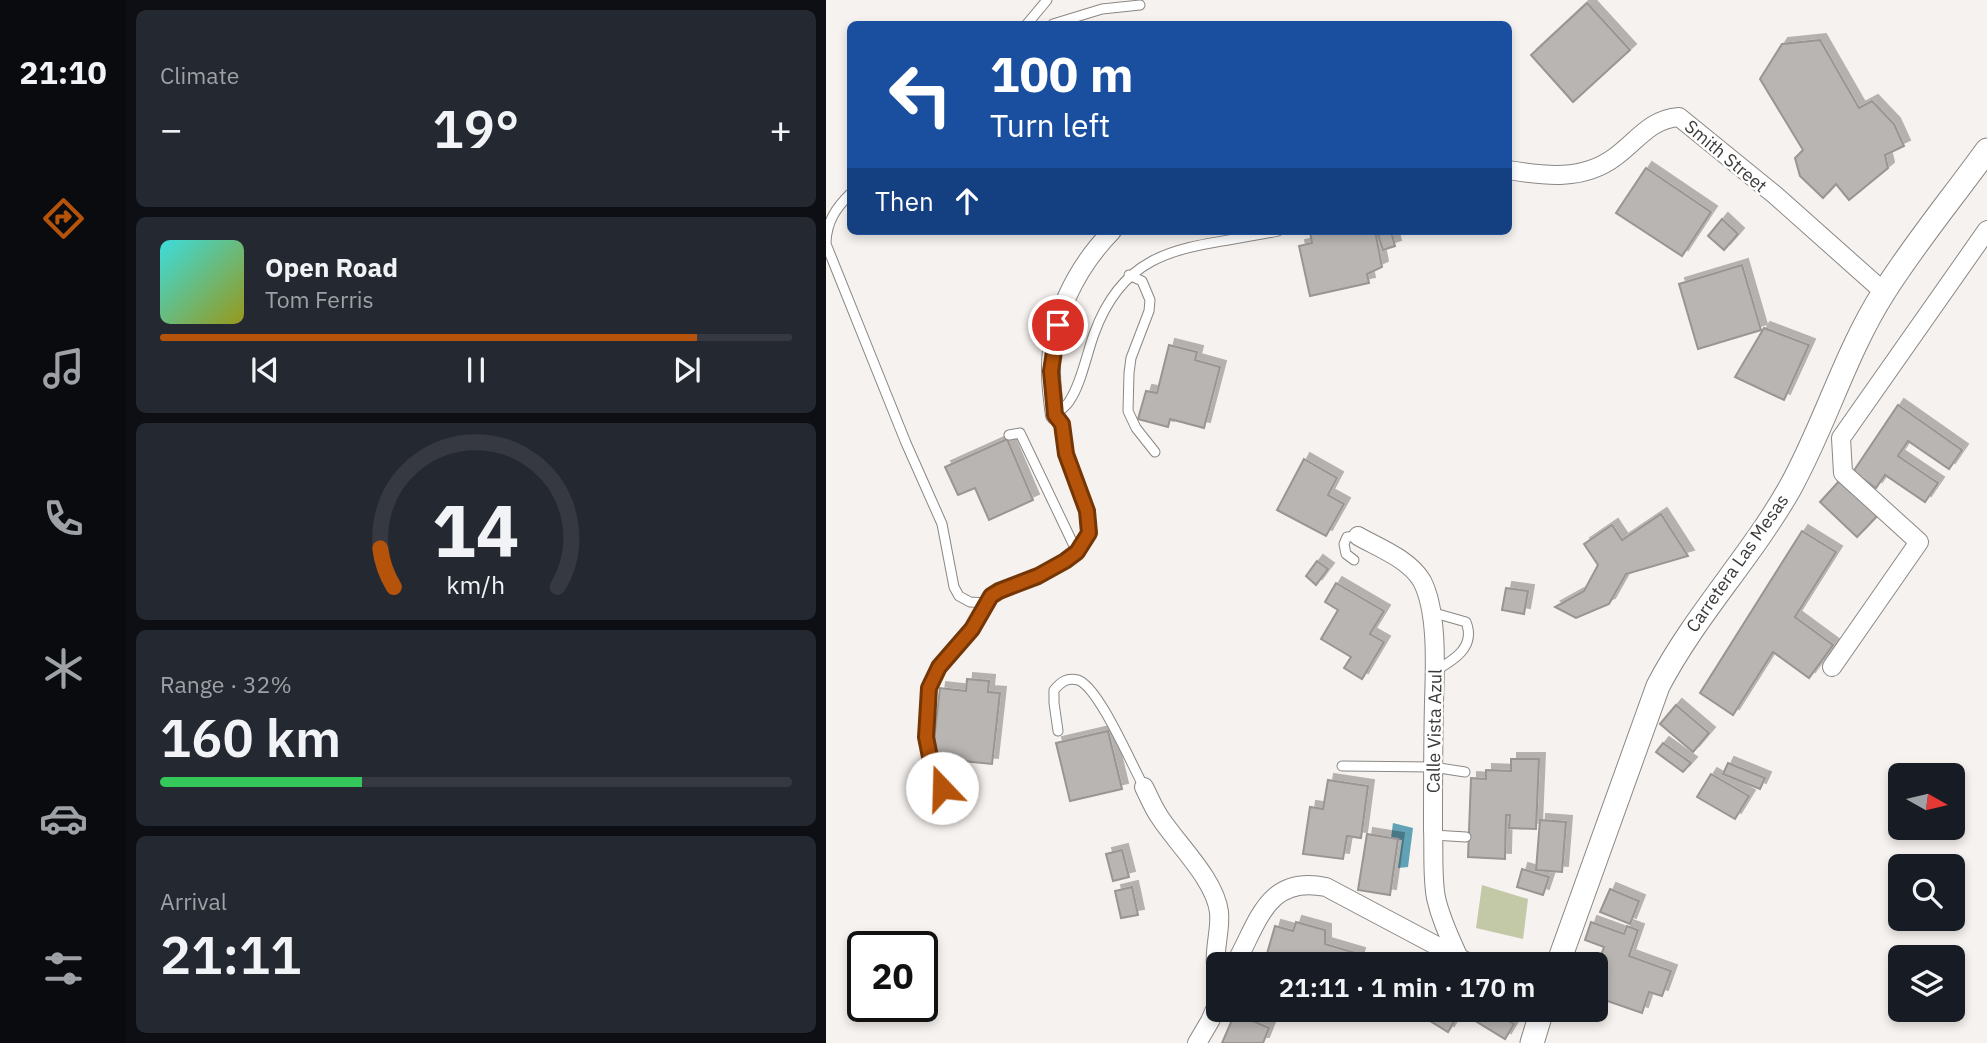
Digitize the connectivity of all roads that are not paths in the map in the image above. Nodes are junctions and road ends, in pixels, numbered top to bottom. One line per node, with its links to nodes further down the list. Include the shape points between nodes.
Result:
1 (1047, 0): 3 (lane)
2 (1140, 5): 4 (lane, via 1102,9)
3 (1030, 21)
4 (1063, 21)
5 (1987, 150): 14 (street, Carretera Las Mesas)
6 (1512, 170): 14 (street, Smith Street, via 1558,176 1600,167 1653,123 1679,117)
7 (847, 197): 8 (lane)
8 (826, 230)
9 (1987, 230): 23 (street, via 1841,438 1843,473 1919,542)
10 (1108, 235): 15 (street, via 1084,263 1062,310 1051,371)
11 (1255, 235): 13 (lane, via 1181,248)
12 (826, 243): 21 (lane, via 942,524 954,587 970,602)
13 (1129, 275): 15 (lane, via 1097,324 1070,400); 17 (lane, via 1142,281 1150,300 1131,358 1128,411)
14 (1884, 292): 37 (street, Carretera Las Mesas, via 1790,487 1676,650 1658,687)
15 (1055, 415): 19 (lane, via 1062,424 1066,454 1087,511 1089,533)
16 (1009, 435): 19 (lane, via 1020,433)
17 (1155, 452)
18 (1357, 536): 20 (lane, via 1347,537 1344,544 1346,554); 22 (street, Calle Vista Azul, via 1415,571)
19 (1077, 552): 21 (lane, via 1038,576 999,591)
20 (1354, 560)
21 (986, 603): 30 (lane, via 929,688 928,749 933,772)
22 (1431, 612): 24 (street, Calle Vista Azul); 24 (lane, via 1466,622 1471,632 1453,661)
23 (1832, 667)
24 (1435, 671): 27 (street, Calle Vista Azul)
25 (1058, 731): 29 (lane, via 1054,690 1070,678 1079,680 1092,691 1115,727)
26 (1342, 765): 27 (lane)
27 (1433, 767): 28 (lane); 31 (street, Calle Vista Azul)
28 (1465, 772)
29 (1144, 787): 33 (street, via 1157,814 1214,896 1219,912)
30 (951, 804)
31 (1433, 835): 32 (lane); 36 (street, Calle Vista Azul, via 1436,897 1442,922)
32 (1466, 837)
33 (1215, 952)
34 (1242, 952): 35 (street, Calle Vista Azul, via 1280,890 1307,883 1326,887)
35 (1448, 952)
36 (1460, 952)
37 (1562, 952)
38 (1209, 1022): 40 (street)
39 (1538, 1022): 41 (street)
40 (1201, 1040)
41 (1532, 1043)

